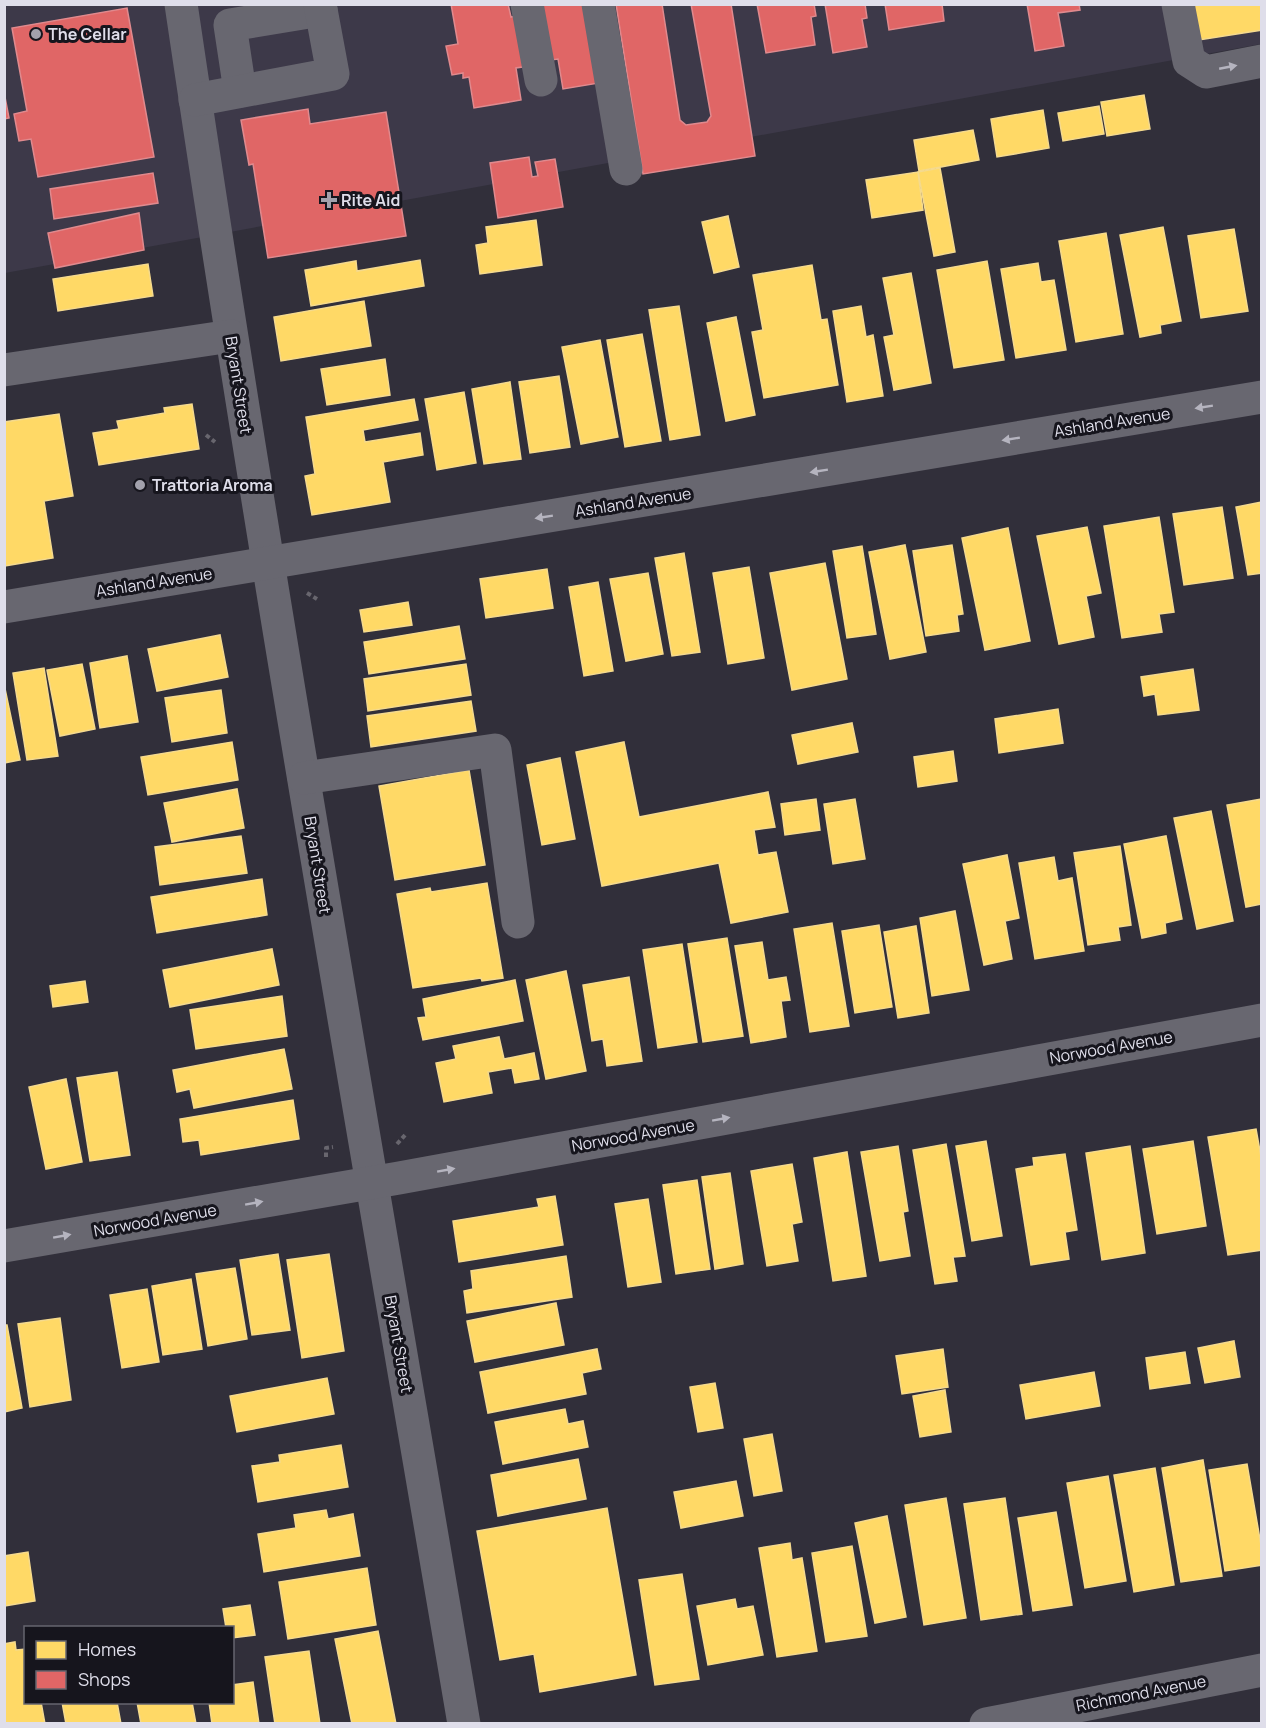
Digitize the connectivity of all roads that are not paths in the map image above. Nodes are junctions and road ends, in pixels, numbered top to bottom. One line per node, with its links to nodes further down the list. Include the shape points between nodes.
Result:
1 (181, 4): 9 (street, Bryant Street)
2 (527, 4): 7 (street)
3 (598, 4): 10 (street)
4 (1178, 4): 6 (street, one-way to 6, via 1189,61 1206,72)
5 (320, 7): 8 (street, via 230,25); 8 (street, via 333,74)
6 (1262, 61)
7 (541, 80)
8 (240, 91): 9 (street)
9 (195, 100): 11 (street, Bryant Street)
10 (626, 168)
11 (231, 336): 12 (street); 14 (street, Bryant Street)
12 (4, 370)
13 (1262, 397): 14 (street, Ashland Avenue, one-way to 14)
14 (267, 563): 15 (street, Ashland Avenue); 16 (street, Bryant Street)
15 (4, 607)
16 (304, 778): 17 (street, via 495,750); 19 (street, Bryant Street)
17 (518, 922)
18 (1262, 1020): 19 (street, Norwood Avenue, one-way to 18)
19 (372, 1183): 20 (street, Norwood Avenue, one-way to 19); 22 (street, Bryant Street)
20 (4, 1246)
21 (1262, 1670): 23 (street, Richmond Avenue)
22 (464, 1724)
23 (986, 1724)

